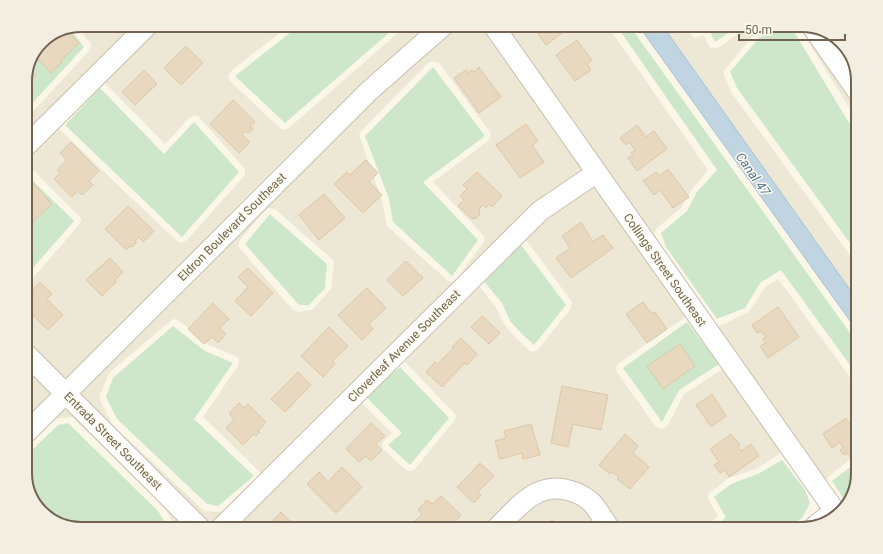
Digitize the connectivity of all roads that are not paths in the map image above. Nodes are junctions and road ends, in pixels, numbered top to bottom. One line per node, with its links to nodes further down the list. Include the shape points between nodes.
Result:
1 (141, 32): 6 (street)
2 (436, 32): 9 (street, Eldron Boulevard Southeast, via 369,90)
3 (498, 32): 7 (street, Collings Street Southeast)
4 (818, 35): 5 (street)
5 (851, 82)
6 (32, 140)
7 (596, 172): 11 (street, Collings Street Southeast); 13 (street, Cloverleaf Avenue Southeast, via 540,211)
8 (32, 360): 9 (street, Entrada Street Southeast)
9 (65, 394): 10 (street, Eldron Boulevard Southeast); 12 (street, Entrada Street Southeast)
10 (32, 427)
11 (834, 510)
12 (194, 522)
13 (227, 522)
14 (503, 522): 15 (street, via 526,498 547,489 562,488 592,502)
15 (605, 522)

